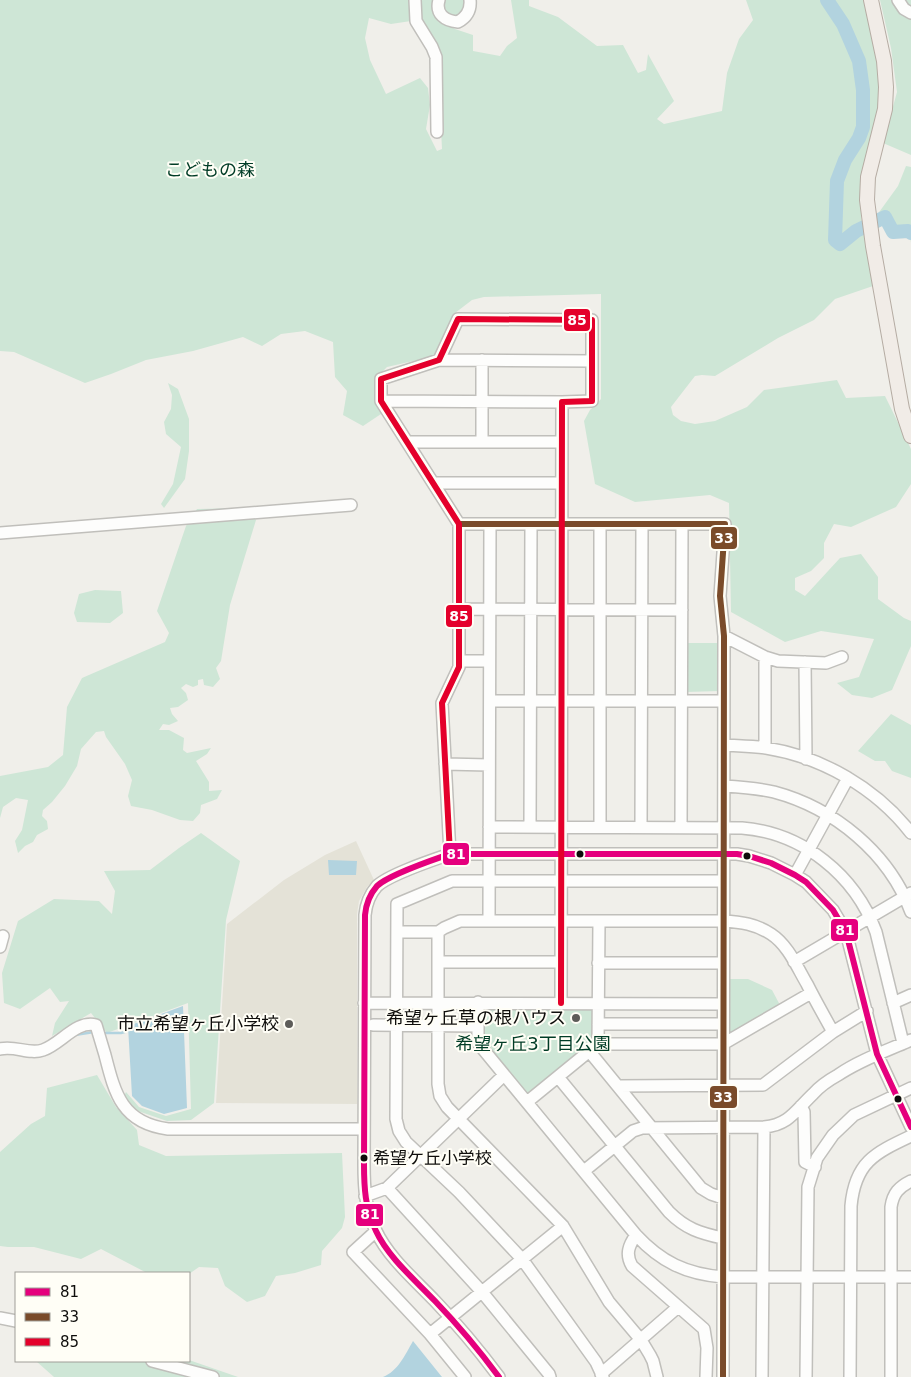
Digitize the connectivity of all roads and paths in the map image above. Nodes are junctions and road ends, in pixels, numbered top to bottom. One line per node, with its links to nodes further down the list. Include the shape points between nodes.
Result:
1 (415, 0): 7 (street, via 416,21 436,57)
2 (439, 0): 3 (street, via 437,6 445,19 458,22 468,14)
3 (470, 0)
4 (871, 0): 14 (main road, via 886,87 885,109 868,177 868,211 902,409)
5 (898, 0): 6 (street)
6 (911, 13)
7 (437, 132)
8 (439, 360): 9 (street); 10 (street, via 458,320 592,320); 11 (street, via 381,379)
9 (482, 360): 10 (street); 12 (street)
10 (592, 361): 13 (street, via 592,401)
11 (381, 401): 12 (street); 15 (street)
12 (482, 401): 13 (street); 16 (street)
13 (562, 402): 17 (street)
14 (911, 436)
15 (407, 442): 16 (street); 18 (street)
16 (482, 442): 17 (street)
17 (562, 442): 19 (street)
18 (433, 483): 19 (street); 21 (street)
19 (562, 483): 24 (street)
20 (351, 505): 28 (street)
21 (459, 524): 22 (street); 29 (street)
22 (490, 524): 23 (street); 30 (street)
23 (531, 524): 24 (street); 31 (street)
24 (562, 524): 25 (street); 32 (street)
25 (600, 524): 26 (street); 33 (street)
26 (642, 524): 27 (street); 34 (street)
27 (682, 524): 35 (street); 36 (street, via 724,524 720,596)
28 (0, 532)
29 (458, 609): 30 (street); 40 (street)
30 (490, 609): 31 (street); 39 (street)
31 (531, 609): 32 (street); 43 (street)
32 (562, 609): 33 (street); 44 (street)
33 (600, 609): 34 (street); 45 (street)
34 (641, 610): 35 (street); 46 (street)
35 (682, 610): 47 (street)
36 (724, 636): 37 (street); 48 (street)
37 (765, 657): 41 (street); 50 (street)
38 (842, 657): 41 (street, via 826,663)
39 (490, 660): 40 (street); 42 (street)
40 (459, 661): 52 (street, via 442,703)
41 (805, 662): 51 (street)
42 (490, 700): 43 (street); 53 (street)
43 (531, 701): 44 (street); 58 (street)
44 (561, 701): 45 (street); 59 (street)
45 (600, 701): 46 (street); 60 (street)
46 (640, 701): 47 (street); 61 (street)
47 (682, 701): 48 (street); 62 (street)
48 (724, 701): 49 (street)
49 (724, 745): 50 (street); 55 (street)
50 (765, 748): 51 (street)
51 (806, 759): 54 (street)
52 (445, 764): 53 (street); 66 (street)
53 (489, 765): 57 (street)
54 (848, 778): 56 (street); 64 (street, via 879,800)
55 (724, 786): 56 (street, via 774,792 800,800); 63 (street)
56 (827, 815): 65 (street); 74 (street, via 876,855)
57 (489, 827): 58 (street); 67 (street)
58 (530, 827): 59 (street)
59 (561, 827): 60 (street); 68 (street)
60 (600, 827): 61 (street)
61 (641, 827): 62 (street)
62 (681, 827): 63 (street)
63 (724, 827): 65 (street, via 759,830); 69 (street)
64 (911, 833)
65 (809, 849): 70 (street); 76 (street, via 849,884)
66 (450, 854): 67 (street); 91 (street, via 389,878 373,892 365,915)
67 (489, 854): 68 (street); 71 (street)
68 (561, 854): 69 (street); 72 (street)
69 (724, 854): 70 (street, via 749,856); 73 (street)
70 (795, 875): 83 (street, via 823,898)
71 (489, 880): 72 (street); 77 (street); 81 (street, via 452,881 397,904)
72 (561, 881): 73 (street); 78 (street)
73 (723, 881): 80 (street)
74 (908, 895): 75 (street); 76 (street)
75 (911, 912)
76 (870, 918): 83 (street); 93 (street)
77 (489, 921): 78 (street); 82 (street, via 460,921)
78 (561, 922): 79 (street); 85 (street)
79 (598, 922): 80 (street); 88 (street)
80 (723, 922): 86 (street); 87 (street, via 748,924 770,934 783,945)
81 (397, 932): 82 (street); 94 (street)
82 (438, 932): 84 (street)
83 (846, 932): 87 (street); 99 (street)
84 (438, 962): 85 (street); 95 (street)
85 (561, 962): 96 (street)
86 (723, 962): 88 (street); 98 (street)
87 (794, 962): 89 (street)
88 (598, 963): 97 (street)
89 (811, 993): 106 (street); 108 (street)
90 (911, 995): 93 (street)
91 (364, 1002): 94 (street); 125 (street)
92 (478, 1002): 95 (street); 96 (street); 105 (street)
93 (893, 1002): 107 (street)
94 (397, 1003): 95 (street); 103 (street)
95 (437, 1003): 104 (street)
96 (561, 1003): 97 (street)
97 (598, 1003): 98 (street); 100 (street)
98 (723, 1004): 101 (street)
99 (867, 1011): 106 (street); 111 (street)
100 (598, 1024): 101 (street); 109 (street)
101 (723, 1024): 108 (street)
102 (373, 1025): 103 (street)
103 (397, 1026): 104 (street); 128 (street, via 397,1125 406,1142)
104 (437, 1026): 105 (street); 120 (street, via 438,1089 443,1102)
105 (478, 1026): 112 (street, via 478,1043)
106 (833, 1032): 115 (street, via 762,1085)
107 (907, 1042): 111 (street)
108 (723, 1044): 109 (street); 115 (street)
109 (594, 1048): 113 (street); 114 (street)
110 (0, 1049): 125 (street, via 42,1050 74,1030 96,1025 117,1096 128,1111 151,1125 168,1129)
111 (878, 1054): 117 (street); 119 (street, via 831,1079)
112 (504, 1075): 118 (street); 120 (street)
113 (558, 1077): 118 (street); 127 (street)
114 (618, 1086): 115 (street); 123 (street)
115 (723, 1086): 121 (street)
116 (911, 1088): 117 (street)
117 (896, 1095): 122 (street); 129 (street, via 854,1116 833,1135)
118 (527, 1102): 130 (street)
119 (801, 1106): 124 (street, via 782,1123); 129 (street, via 804,1112 805,1162)
120 (458, 1118): 128 (street); 135 (street)
121 (723, 1126): 123 (street); 124 (street); 134 (street)
122 (911, 1126)
123 (652, 1127): 127 (street, via 637,1129); 134 (street, via 701,1188)
124 (764, 1127): 140 (street)
125 (364, 1129): 133 (street)
126 (911, 1136): 141 (street, via 873,1157 856,1182 850,1206)
127 (615, 1146): 130 (street); 138 (street, via 674,1217 696,1231)
128 (420, 1156): 132 (street); 139 (street, via 460,1192)
129 (814, 1166): 143 (street, via 808,1187)
130 (584, 1171): 137 (street)
131 (911, 1181): 144 (street, via 898,1189 891,1203)
132 (387, 1188): 133 (street); 146 (street)
133 (365, 1196): 136 (street)
134 (723, 1198): 138 (street)
135 (563, 1226): 139 (street); 152 (street, via 609,1302)
136 (376, 1232): 149 (street, via 389,1252); 151 (street, via 353,1252)
137 (636, 1235): 142 (street, via 675,1266 704,1276); 147 (street, via 628,1251 630,1262)
138 (722, 1238): 142 (street)
139 (522, 1259): 146 (street); 154 (street, via 596,1362)
140 (763, 1276): 142 (street); 143 (street); 162 (street)
141 (851, 1276): 143 (street); 144 (street); 164 (street)
142 (723, 1277): 161 (street)
143 (807, 1277): 163 (street)
144 (891, 1277): 145 (street); 165 (street)
145 (911, 1277)
146 (482, 1292): 149 (street); 158 (street)
147 (678, 1306): 152 (street); 160 (street, via 704,1329)
148 (0, 1318): 150 (street)
149 (451, 1318): 151 (street); 157 (street)
150 (15, 1321)
151 (430, 1334): 156 (street)
152 (641, 1340): 154 (street); 159 (street, via 653,1360)
153 (156, 1362): 155 (street)
154 (602, 1376)
155 (213, 1377)
156 (465, 1377)
157 (498, 1377)
158 (550, 1377)
159 (657, 1377)
160 (706, 1377)
161 (723, 1377)
162 (762, 1377)
163 (806, 1377)
164 (850, 1377)
165 (891, 1377)

